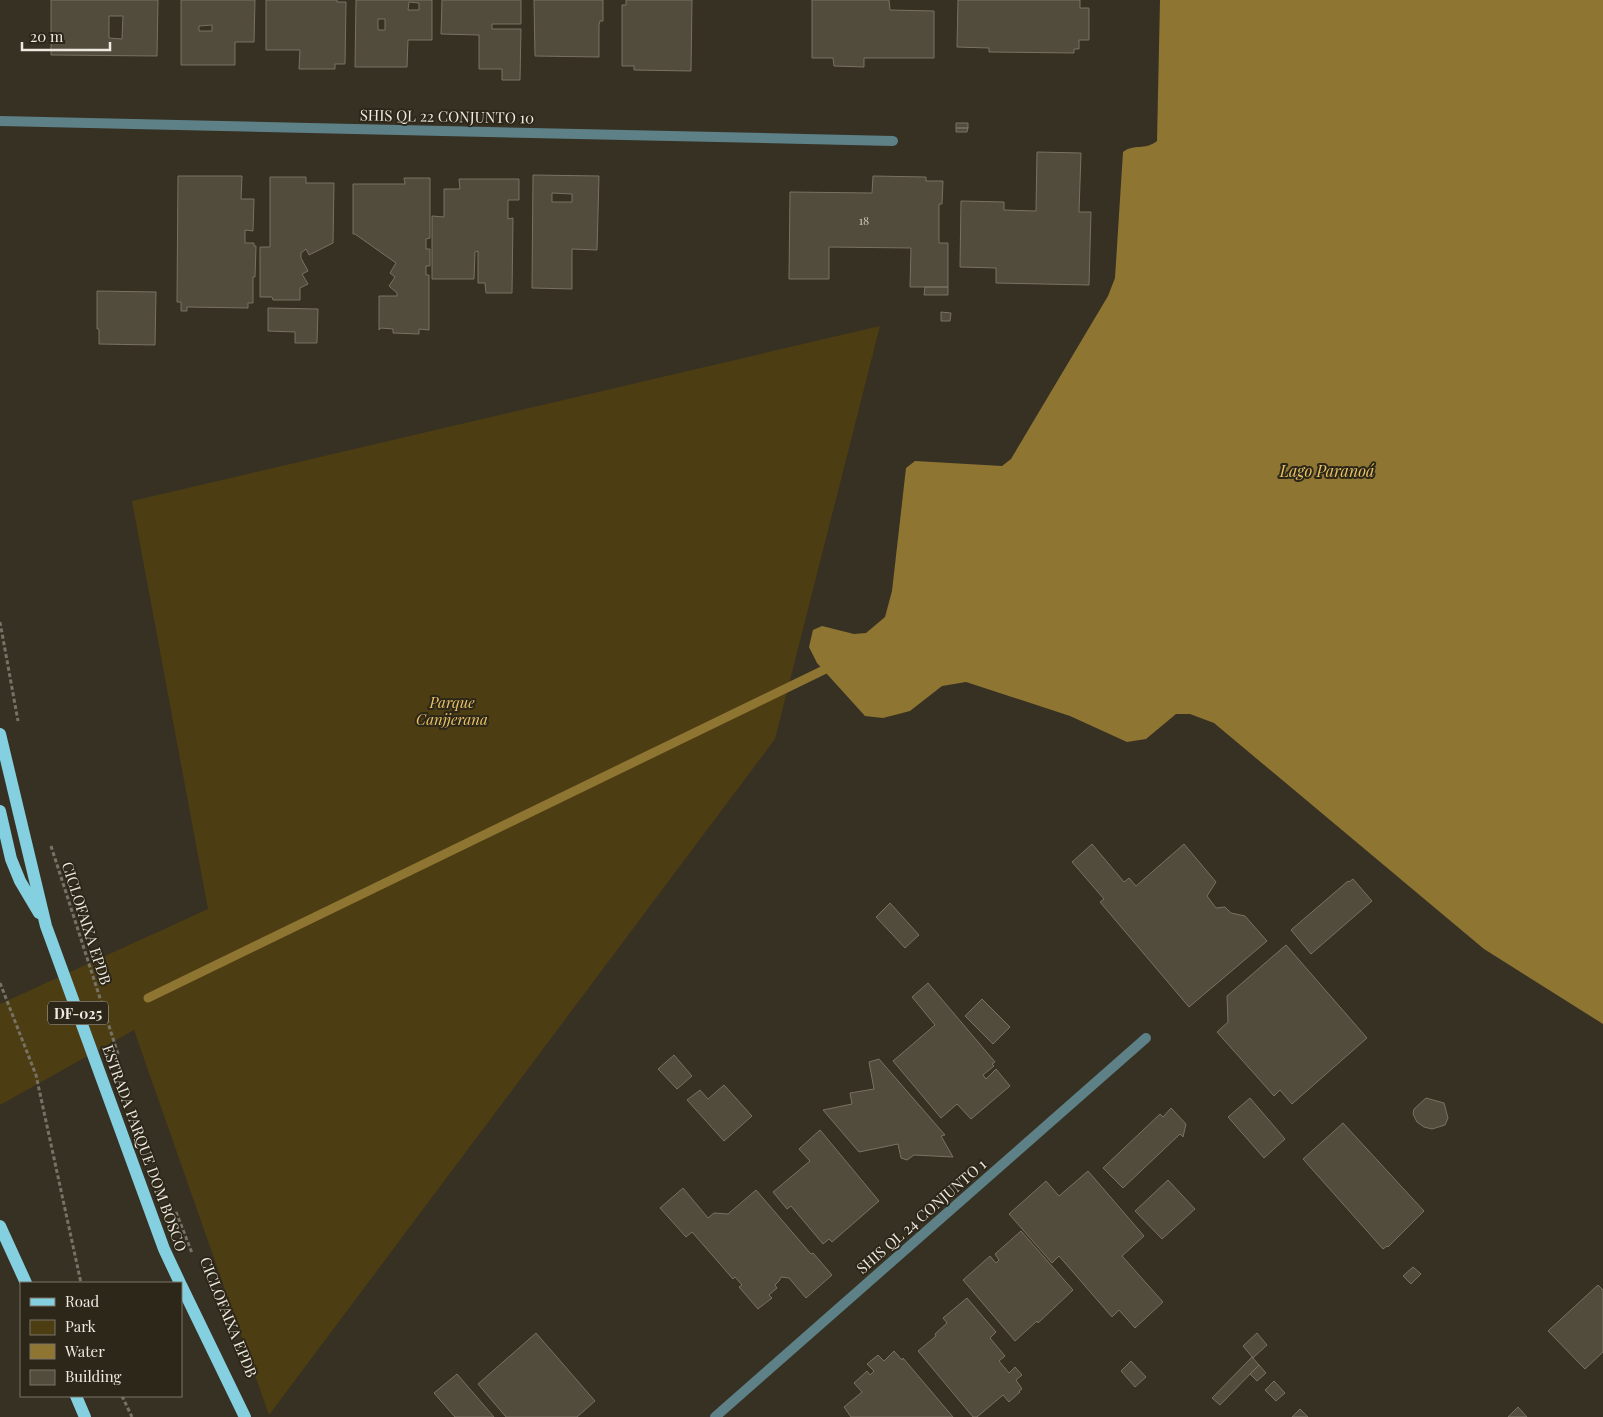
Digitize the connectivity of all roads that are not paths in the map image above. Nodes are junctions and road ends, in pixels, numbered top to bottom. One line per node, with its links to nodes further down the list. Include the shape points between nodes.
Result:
1 (0, 121): 2 (street, SHIS QL 22 CONJUNTO 10)
2 (893, 141)
3 (0, 734): 5 (main road, ESTRADA PARQUE DOM BOSCO / DF-025)
4 (0, 811): 5 (main road, via 11,859)
5 (46, 926): 9 (main road, ESTRADA PARQUE DOM BOSCO / DF-025, via 164,1248)
6 (1146, 1038): 14 (street, SHIS QL 24 CONJUNTO 1)
7 (0, 1226): 8 (main road)
8 (26, 1282)
9 (180, 1282)
10 (182, 1286): 13 (main road, ESTRADA PARQUE DOM BOSCO / DF-025)
11 (76, 1397): 12 (main road)
12 (86, 1417)
13 (245, 1417)
14 (715, 1417)

